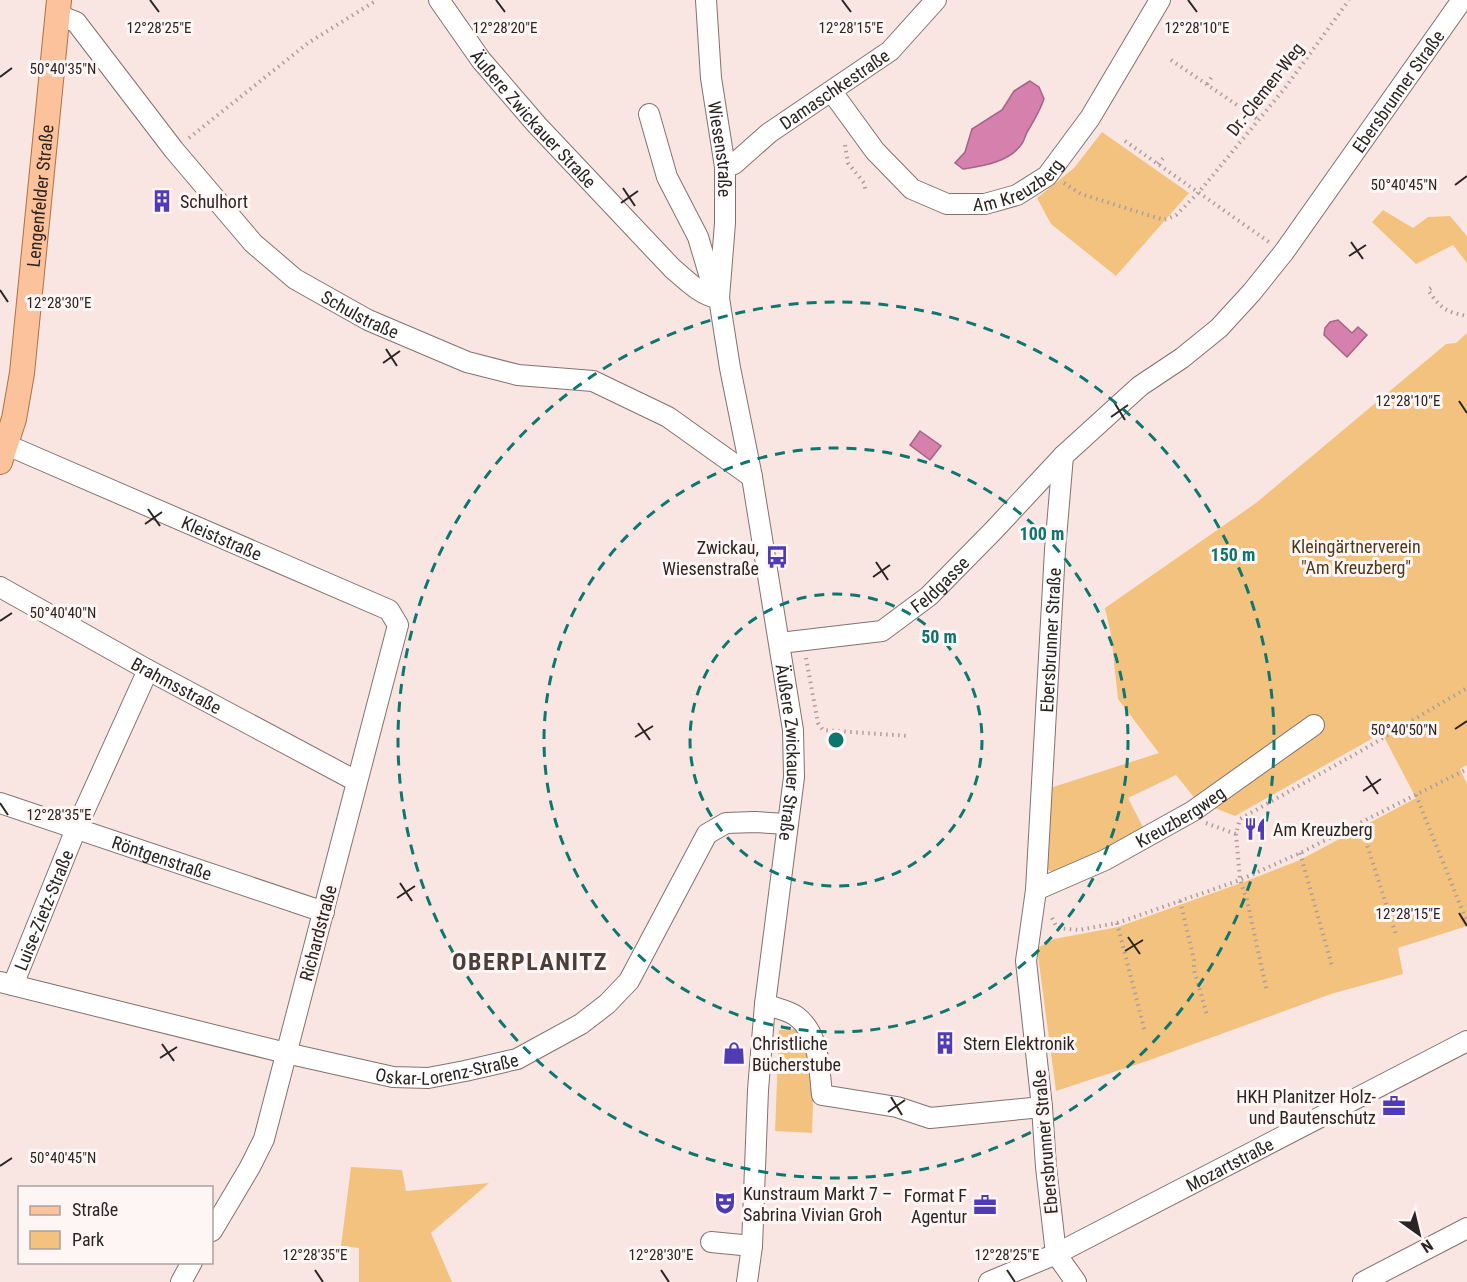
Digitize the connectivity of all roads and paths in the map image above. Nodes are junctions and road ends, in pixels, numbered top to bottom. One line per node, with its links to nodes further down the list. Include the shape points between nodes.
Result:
1 (377, 0): 17 (path, via 308,43)
2 (439, 0): 26 (street, Äußere Zwickauer Straße, via 482,60 537,125 672,268 693,285)
3 (706, 0): 20 (street, Wiesenstraße, via 711,78)
4 (936, 0): 12 (street, Damaschkestraße, via 890,51)
5 (1161, 0): 21 (street, Am Kreuzberg, via 1090,118)
6 (1349, 0): 14 (path, Dr.-Clemen-Weg)
7 (1462, 0): 24 (street, Ebersbrunner Straße)
8 (58, 8): 17 (street, Schulstraße, via 76,22); 28 (main road, Lengenfelder Straße, via 22,373)
9 (1171, 60): 11 (path)
10 (1213, 75): 11 (path)
11 (1207, 84): 14 (path)
12 (832, 92): 20 (street, Damaschkestraße); 21 (street, Am Kreuzberg, via 875,151 912,189 947,204 985,204 1017,195)
13 (650, 114): 26 (street, Äußere Zwickauer Straße, via 667,177 698,237)
14 (1259, 120): 23 (path, Dr.-Clemen-Weg)
15 (1125, 141): 19 (path)
16 (845, 145): 22 (path, via 848,163 864,183)
17 (174, 150): 30 (street, Schulstraße, via 253,243 306,285 368,320 467,362 519,375 593,381 668,417)
18 (1166, 155): 19 (path)
19 (1158, 164): 23 (path)
20 (725, 167): 26 (street, Wiesenstraße)
21 (1047, 176): 23 (path, Dr.-Clemen-Weg, via 1081,194 1164,220 1176,215)
22 (866, 192)
23 (1199, 192): 24 (path)
24 (1284, 252): 29 (street, Ebersbrunner Straße, via 1219,328 1140,386)
25 (1431, 288): 27 (path, via 1428,290 1436,303 1449,312)
26 (719, 298): 30 (street, Äußere Zwickauer Straße)
27 (1467, 316)
28 (3, 453): 32 (street, Kleiststraße, via 388,610)
29 (1063, 456): 33 (street, Feldgasse, via 929,596 882,631); 51 (street, Ebersbrunner Straße)
30 (752, 477): 34 (street, Äußere Zwickauer Straße)
31 (0, 587): 35 (street, Brahmsstraße)
32 (398, 625): 40 (street, Richardstraße)
33 (803, 640): 34 (street, Feldgasse); 38 (path, via 818,723 823,730)
34 (780, 643): 45 (street, Äußere Zwickauer Straße, via 793,730 794,777)
35 (148, 670): 40 (street, Brahmsstraße); 46 (street, Luise-Zietz-Straße)
36 (1467, 688): 47 (path, via 1240,819)
37 (1314, 725): 50 (street, Kreuzbergweg, via 1193,811 1106,860)
38 (909, 736)
39 (1467, 769): 41 (path)
40 (356, 781): 53 (street, Richardstraße)
41 (1416, 795): 44 (path); 54 (path)
42 (0, 803): 46 (street, Röntgenstraße)
43 (1200, 821): 47 (path)
44 (1360, 823): 48 (path); 56 (path)
45 (787, 824): 60 (street, Äußere Zwickauer Straße); 64 (street, Oskar-Lorenz-Straße, via 726,823 707,834 629,981 580,1024 517,1059 428,1078 393,1077)
46 (76, 829): 53 (street, Röntgenstraße); 58 (street, Luise-Zietz-Straße)
47 (1236, 834): 49 (path)
48 (1300, 853): 49 (path); 57 (path)
49 (1240, 880): 52 (path); 59 (path)
50 (1057, 882): 51 (street, Kreuzbergweg); 55 (path, via 1052,917 1057,928 1079,930)
51 (1036, 890): 65 (street, Ebersbrunner Straße, via 1026,961)
52 (1180, 901): 55 (path); 61 (path)
53 (324, 912): 64 (street, Richardstraße)
54 (1467, 922)
55 (1117, 923): 62 (path)
56 (1396, 935)
57 (1332, 966)
58 (6, 983): 64 (street, Oskar-Lorenz-Straße)
59 (1267, 992)
60 (765, 1004): 65 (street, via 795,1014 809,1030 817,1048 822,1095 897,1107 930,1118); 69 (street, Äußere Zwickauer Straße)
61 (1207, 1015)
62 (1145, 1032)
63 (1467, 1041): 70 (street, Mozartstraße)
64 (286, 1053): 66 (street, Richardstraße, via 264,1139)
65 (1042, 1107): 70 (street, Ebersbrunner Straße)
66 (213, 1228)
67 (1467, 1228): 76 (street)
68 (711, 1242): 69 (street)
69 (752, 1246): 73 (street, Äußere Zwickauer Straße)
70 (1056, 1254): 74 (street, Mozartstraße); 75 (street, Ebersbrunner Straße)
71 (191, 1264): 72 (street)
72 (181, 1282)
73 (747, 1282)
74 (989, 1282)
75 (1076, 1282)
76 (1363, 1282)

